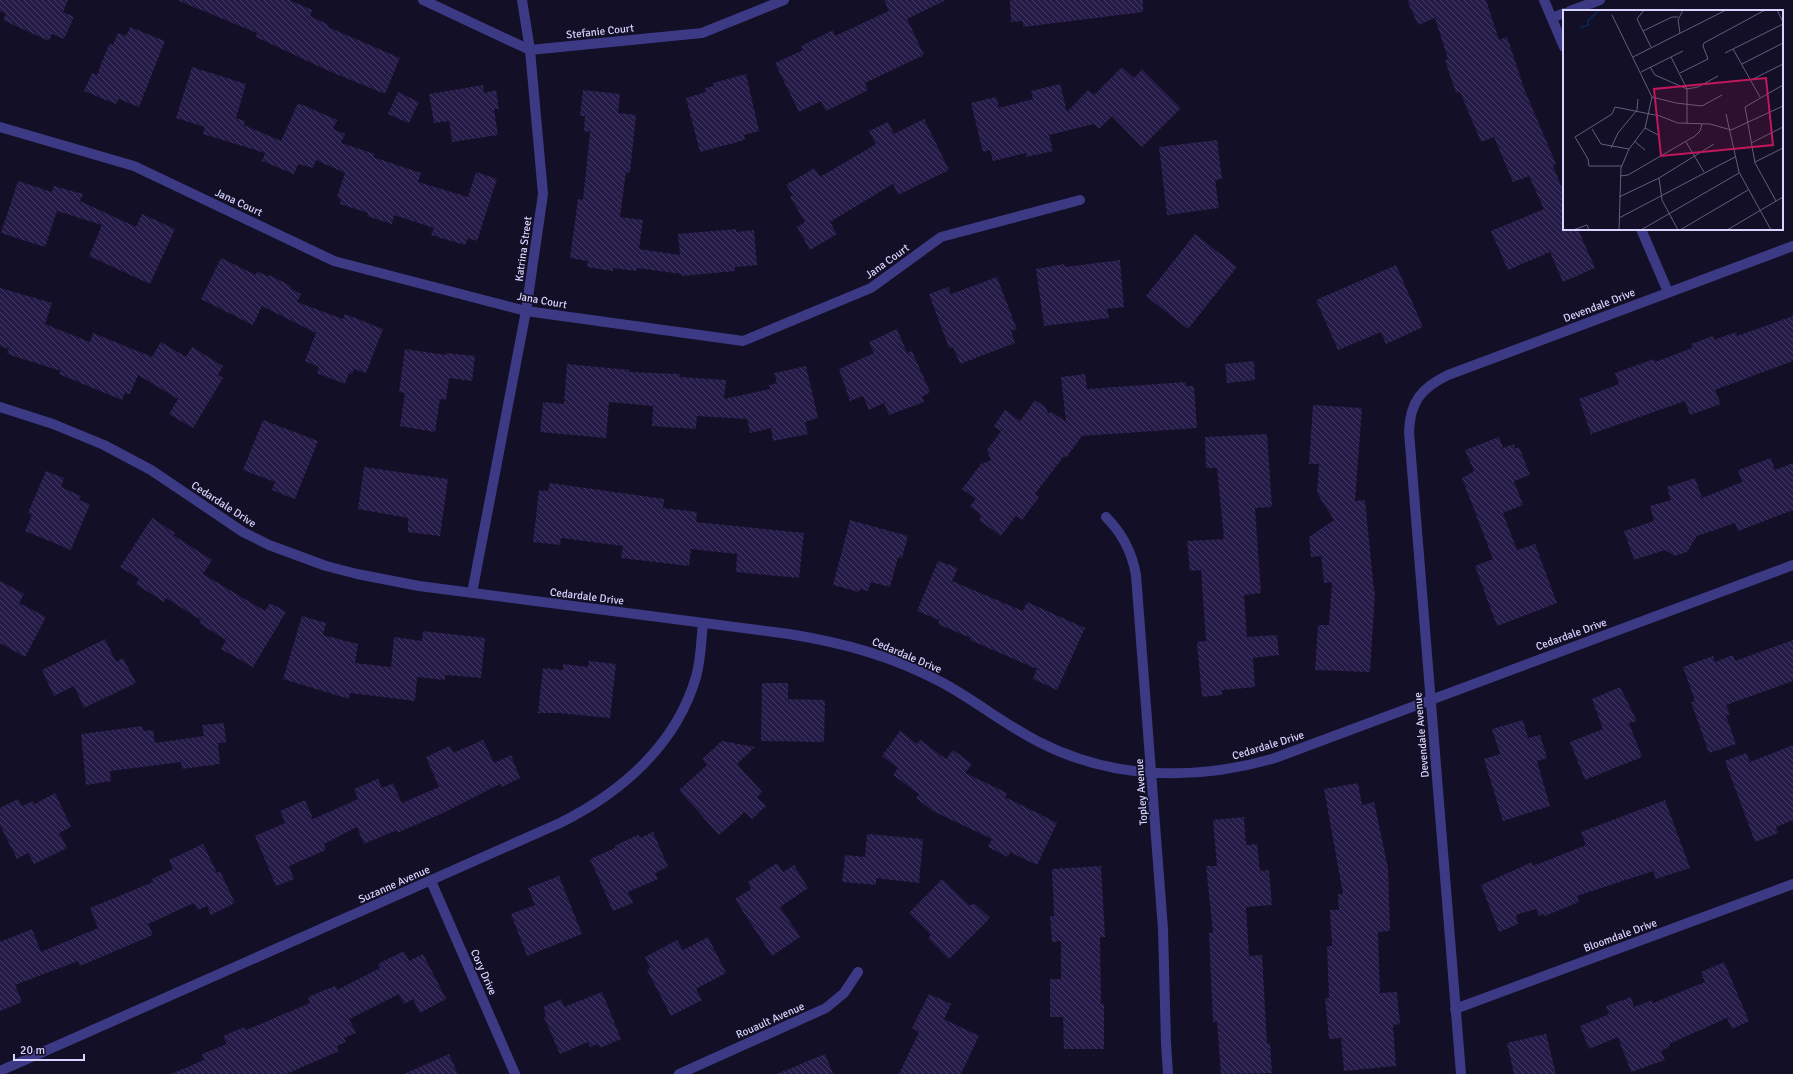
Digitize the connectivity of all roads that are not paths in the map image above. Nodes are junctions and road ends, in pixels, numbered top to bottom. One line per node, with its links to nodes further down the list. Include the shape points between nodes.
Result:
1 (423, 0): 10 (street)
2 (522, 0): 10 (street, Katrina Street)
3 (784, 0): 10 (street, Stefanie Court, via 702,33)
4 (1544, 0): 8 (street)
5 (1600, 0): 6 (street)
6 (1573, 10)
7 (1563, 13): 8 (street)
8 (1552, 18): 9 (street)
9 (1563, 45)
10 (530, 50): 16 (street, Katrina Street, via 544,194)
11 (0, 127): 16 (street, Jana Court, via 134,166 334,261)
12 (1080, 200): 16 (street, Jana Court, via 941,237 871,288 743,341)
13 (1641, 230): 15 (street)
14 (1793, 246): 15 (street, Devendale Drive)
15 (1668, 292): 17 (street, Devendale Drive, via 1448,375 1432,384)
16 (526, 311): 21 (street, Katrina Street)
17 (1419, 396): 23 (street, Devendale Avenue, via 1411,413 1409,432)
18 (0, 407): 21 (street, Cedardale Drive, via 54,424 104,445 151,470 243,532 295,556 397,583)
19 (1106, 517): 24 (street, Topley Avenue, via 1124,537 1134,563)
20 (1793, 565): 23 (street, Cedardale Drive)
21 (472, 593): 22 (street, Cedardale Drive)
22 (703, 623): 24 (street, Cedardale Drive, via 789,634 866,650 942,682 1033,739 1064,753 1112,767); 25 (street, Suzanne Avenue, via 696,676 682,713 658,748 629,779 578,814)
23 (1430, 700): 24 (street, Cedardale Drive, via 1253,764 1211,772); 28 (street, Devendale Avenue)
24 (1152, 773): 32 (street, Topley Avenue, via 1163,929)
25 (431, 881): 29 (street, Suzanne Avenue); 30 (street, Cory Drive)
26 (1793, 884): 28 (street, Bloomdale Drive)
27 (858, 972): 31 (street, Rouault Avenue, via 844,993 826,1008)
28 (1455, 1009): 33 (street, Devendale Avenue)
29 (0, 1071)
30 (515, 1074)
31 (679, 1074)
32 (1168, 1074)
33 (1461, 1074)

